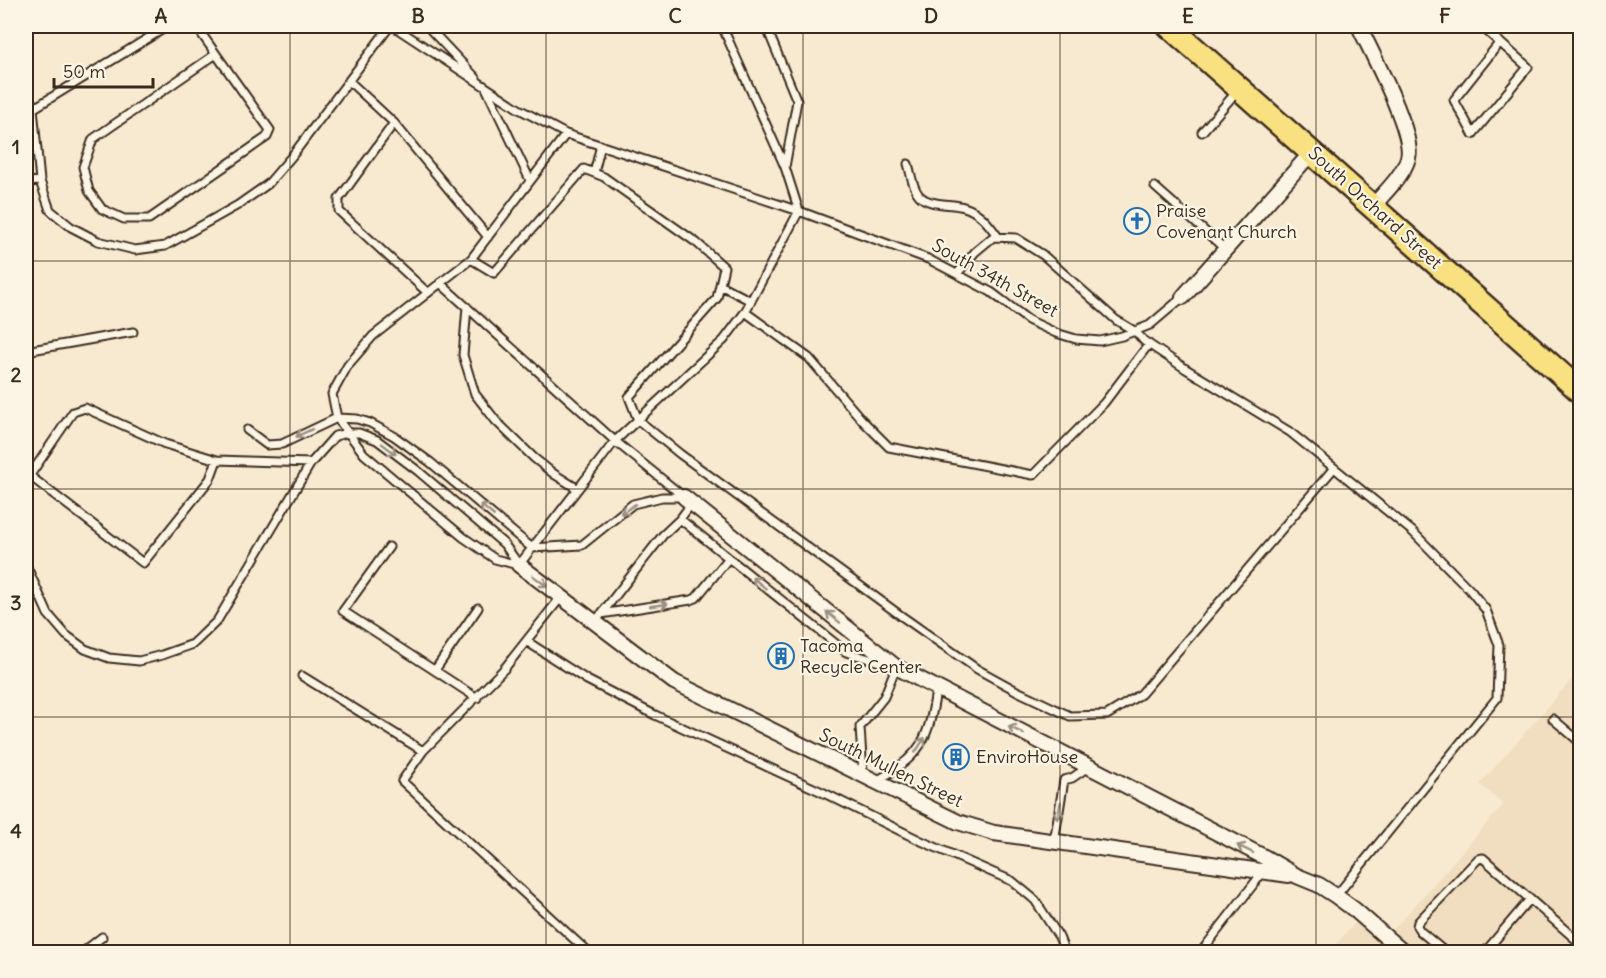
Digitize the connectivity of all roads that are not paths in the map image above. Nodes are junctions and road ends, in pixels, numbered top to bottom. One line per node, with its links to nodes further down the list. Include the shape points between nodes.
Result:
1 (168, 26): 15 (lane)
2 (196, 26): 11 (lane)
3 (392, 26): 12 (lane); 13 (lane)
4 (427, 26): 13 (lane)
5 (722, 26): 23 (lane)
6 (766, 26): 23 (lane, via 797,101)
7 (1169, 26): 14 (main road, South Orchard Street)
8 (1359, 26): 29 (street, via 1401,120 1409,151 1405,166)
9 (1481, 26): 10 (lane)
10 (1500, 42): 10 (lane, via 1528,67 1473,134 1454,100)
11 (216, 54): 11 (lane, via 270,130 267,137 149,219 124,219 102,209 89,191 83,167 93,139)
12 (349, 81): 17 (lane); 26 (lane, via 268,184 165,246 135,250 99,241 71,227 50,210)
13 (485, 87): 19 (lane, South 34th Street); 25 (lane)
14 (1240, 88): 18 (lane); 21 (main road, South Orchard Street)
15 (33, 108): 16 (lane); 26 (lane)
16 (26, 113)
17 (394, 123): 31 (lane); 38 (lane, via 339,199 339,211)
18 (1202, 132)
19 (566, 134): 20 (lane, South 34th Street); 25 (lane)
20 (601, 145): 24 (lane); 30 (lane, South 34th Street)
21 (1312, 152): 29 (main road, South Orchard Street); 33 (street, South 34th Street)
22 (908, 164): 32 (lane, via 918,195 979,214)
23 (785, 167): 30 (lane)
24 (594, 173): 34 (lane, via 584,169 494,273); 37 (lane, via 697,243 724,267)
25 (530, 180): 31 (lane)
26 (40, 181): 27 (lane)
27 (26, 182)
28 (1155, 187): 33 (lane)
29 (1373, 207): 47 (main road, South Orchard Street)
30 (799, 211): 35 (lane, South 34th Street, via 928,259); 40 (lane)
31 (488, 237): 34 (lane)
32 (998, 237): 35 (lane, via 975,252); 44 (lane, via 1016,238 1043,255 1116,320)
33 (1225, 249): 39 (street, South 34th Street)
34 (471, 259): 36 (lane)
35 (957, 274): 44 (lane, South 34th Street, via 991,292 1028,320 1056,333 1100,341)
36 (440, 283): 38 (lane); 41 (lane)
37 (720, 285): 40 (lane); 49 (lane, via 717,298 629,397)
38 (428, 292): 48 (lane, via 373,336 348,365 332,394)
39 (1183, 297): 44 (lane, South 34th Street)
40 (751, 301): 42 (lane)
41 (467, 307): 52 (lane); 57 (lane, via 463,355 475,394 496,422 534,458)
42 (745, 312): 45 (lane, via 809,358 889,447 1033,475 1104,403); 49 (lane, via 724,340)
43 (133, 332): 46 (lane)
44 (1136, 332): 45 (lane)
45 (1149, 344): 55 (lane, via 1290,432)
46 (26, 351)
47 (1581, 391)
48 (337, 418): 50 (lane, one-way to 50, via 282,444 267,445); 51 (lane); 61 (lane, one-way to 48, via 394,436 363,421)
49 (638, 420): 52 (lane); 55 (lane, via 978,669 1070,716 1107,714 1141,694)
50 (247, 430)
51 (346, 433): 54 (lane, via 335,436); 64 (lane, via 364,454 463,537 495,559); 64 (lane, one-way to 64, via 377,440 394,452 504,544)
52 (615, 441): 57 (lane); 58 (lane)
53 (217, 459): 54 (lane); 56 (lane, via 165,444 85,408 74,412); 56 (lane, via 210,479 143,563)
54 (311, 463): 63 (lane, via 218,621 193,644 162,656 138,661 86,649 66,635 48,614)
55 (1334, 468): 83 (lane, via 1413,532 1470,590 1486,610 1499,645 1497,698)
56 (28, 478)
57 (578, 489): 61 (lane)
58 (688, 500): 59 (lane); 61 (lane, one-way to 61, via 662,497 633,504 582,545); 69 (street, South Mullen Street, one-way to 58)
59 (680, 519): 62 (lane); 67 (lane)
60 (389, 547): 70 (lane, via 343,611)
61 (532, 548): 64 (lane)
62 (728, 559): 67 (lane, one-way to 62, via 696,598); 69 (lane, one-way to 62, via 846,652)
63 (26, 565)
64 (519, 565): 65 (street, South Mullen Street, one-way to 65)
65 (561, 597): 67 (street, South Mullen Street); 68 (lane)
66 (478, 608): 70 (lane)
67 (598, 618): 78 (street, South Mullen Street, via 674,682)
68 (526, 640): 73 (lane); 89 (lane, via 587,680 656,715 1012,882 1035,900)
69 (896, 667): 72 (street, South Mullen Street); 78 (lane, via 885,697 860,727)
70 (435, 670): 73 (lane)
71 (302, 676): 76 (lane)
72 (936, 690): 77 (street, South Mullen Street, one-way to 72); 79 (lane, one-way to 72, via 897,769 919,747 926,735)
73 (477, 698): 76 (lane)
74 (1553, 719): 75 (lane)
75 (1581, 742)
76 (423, 751): 88 (lane, via 402,781)
77 (1088, 767): 80 (lane, one-way to 80, via 1064,780); 82 (street, South Mullen Street, one-way to 77)
78 (863, 774): 79 (street, South Mullen Street)
79 (876, 781): 80 (street, South Mullen Street, via 958,822 994,833)
80 (1054, 842): 81 (street, South Mullen Street)
81 (1263, 872): 82 (street, South Mullen Street); 90 (lane)
82 (1297, 876): 83 (street, South Mullen Street)
83 (1336, 896): 91 (street, South Mullen Street)
84 (1530, 898): 86 (lane); 92 (lane, via 1483,858 1478,859 1419,922 1420,931); 93 (lane)
85 (102, 937): 87 (lane)
86 (1581, 943)
87 (83, 952)
88 (588, 952)
89 (1065, 952)
90 (1201, 952)
91 (1403, 952)
92 (1445, 952)
93 (1485, 952)

